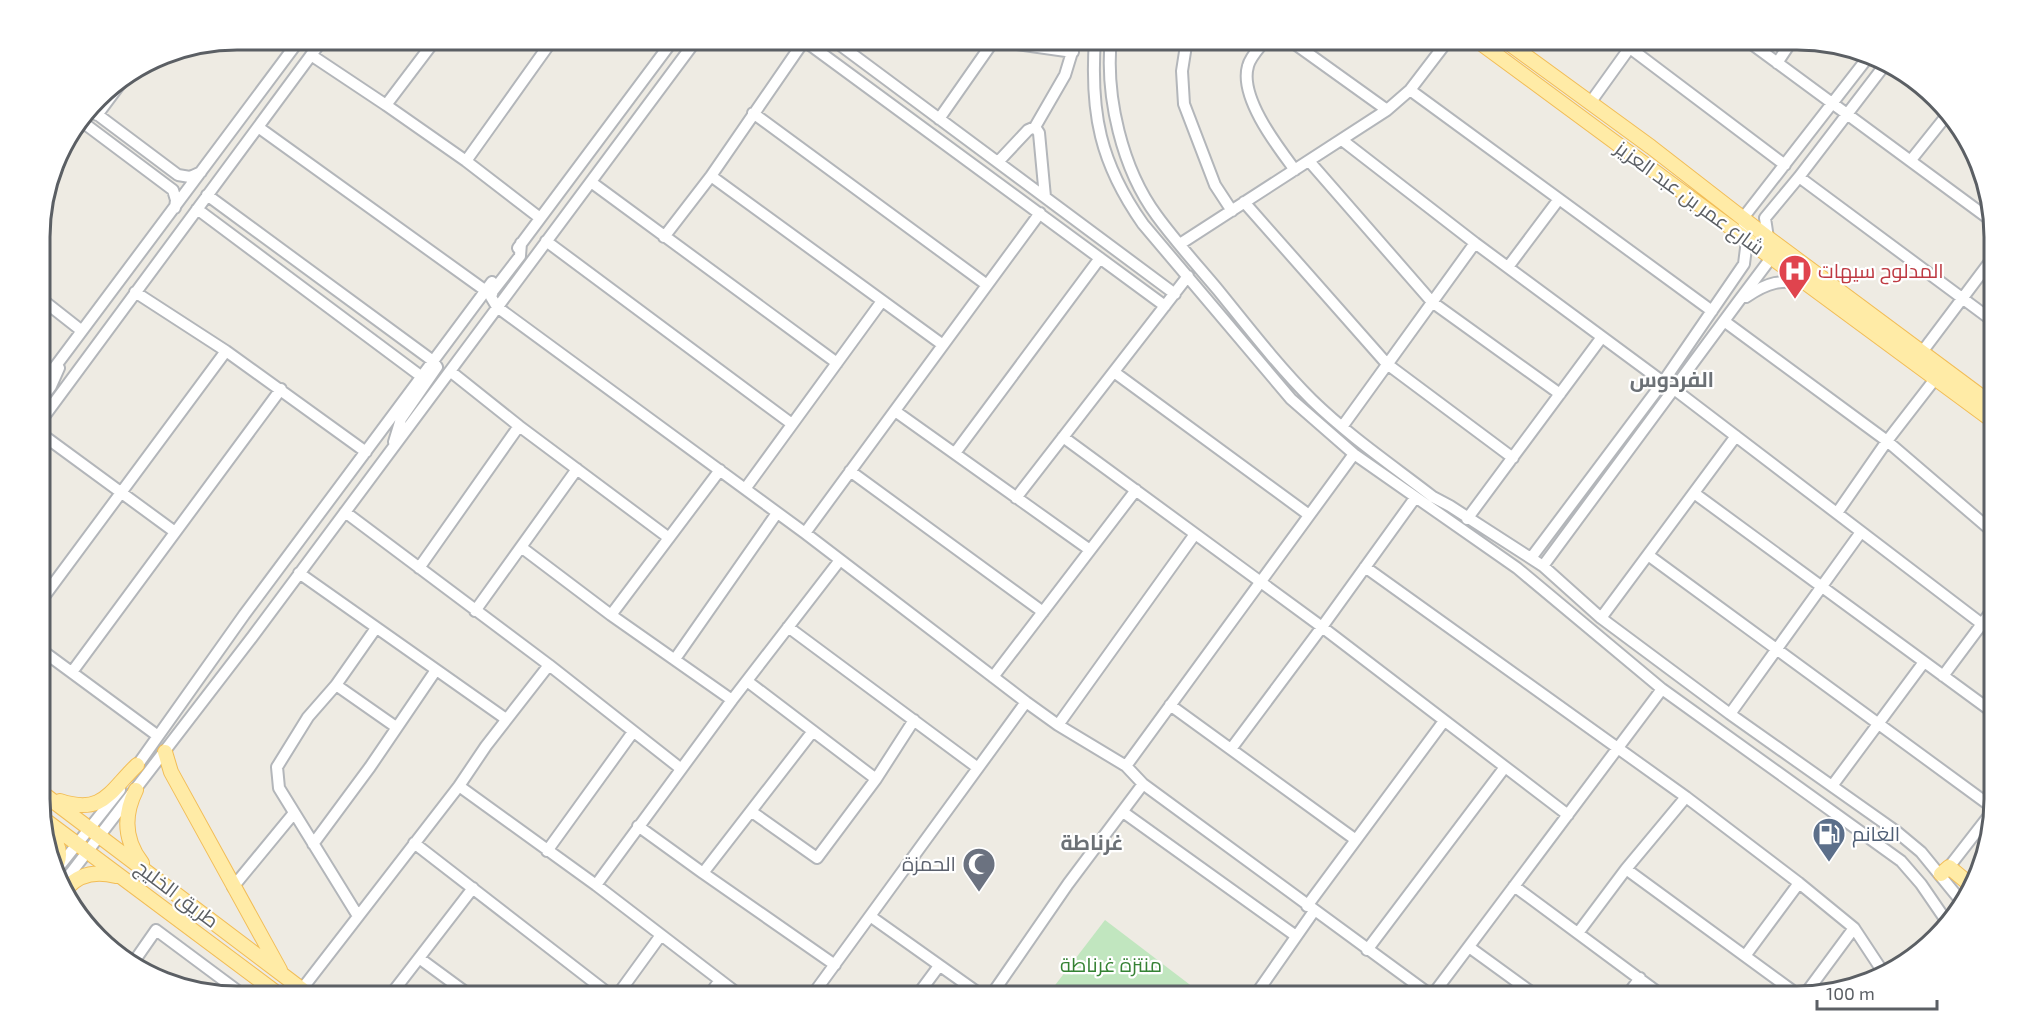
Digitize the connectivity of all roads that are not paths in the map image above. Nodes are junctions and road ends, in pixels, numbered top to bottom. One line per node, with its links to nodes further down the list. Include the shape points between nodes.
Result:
1 (292, 50): 50 (street)
2 (315, 50): 25 (street)
3 (427, 50): 32 (street)
4 (544, 50): 44 (street)
5 (666, 50): 64 (street)
6 (689, 50): 54 (street)
7 (796, 50): 35 (street)
8 (817, 50): 62 (street)
9 (847, 50): 37 (street)
10 (987, 50): 37 (street)
11 (1060, 50): 24 (street)
12 (1095, 50): 79 (street, via 1093,88 1103,149 1128,202)
13 (1110, 50): 72 (street, via 1117,127 1127,158 1156,215)
14 (1185, 50): 61 (street, via 1184,104 1215,185)
15 (1258, 50): 49 (street, via 1248,64 1246,78 1256,113)
16 (1303, 50): 33 (street)
17 (1441, 50): 29 (street)
18 (1490, 50): 68 (main road, شارع عمر بن عبد العزيز)
19 (1518, 50): 30 (main road, شارع عمر بن عبد العزيز)
20 (1628, 50): 30 (street)
21 (1642, 50): 47 (street)
22 (1760, 50): 26 (street)
23 (1786, 50): 26 (street)
24 (1073, 52): 41 (street, via 1065,75)
25 (311, 55): 32 (street); 40 (street)
26 (1777, 63): 31 (street)
27 (1864, 63): 31 (street)
28 (1881, 70): 36 (street)
29 (1410, 90): 33 (street); 57 (street)
30 (1590, 103): 65 (main road, شارع عمر بن عبد العزيز)
31 (1832, 104): 36 (street); 47 (street)
32 (386, 105): 44 (street)
33 (1387, 110): 42 (street)
34 (96, 113): 48 (street)
35 (753, 113): 51 (street); 81 (street)
36 (1848, 113): 43 (street); 52 (street)
37 (939, 119): 46 (street)
38 (1942, 120): 43 (street)
39 (87, 125): 53 (street)
40 (258, 127): 55 (street); 82 (street)
41 (1035, 127): 46 (street); 56 (street, via 1039,133)
42 (1341, 140): 45 (street); 71 (street)
43 (1911, 160): 63 (street)
44 (466, 161): 64 (street)
45 (1309, 161): 49 (street); 87 (street)
46 (998, 162): 56 (street)
47 (1785, 165): 65 (street)
48 (171, 170): 50 (street, via 184,177); 53 (street, via 174,181)
49 (1295, 170): 58 (street)
50 (201, 172): 59 (street)
51 (711, 176): 66 (street); 86 (street)
52 (1799, 177): 67 (street, via 1764,218); 85 (street)
53 (162, 182): 59 (street, via 176,195)
54 (591, 182): 66 (street); 69 (street)
55 (207, 195): 60 (street); 73 (street)
56 (1045, 197): 84 (street)
57 (1558, 199): 76 (street); 92 (street)
58 (1244, 202): 61 (street); 103 (street)
59 (175, 208): 95 (street)
60 (196, 209): 78 (street); 83 (street)
61 (1232, 210): 72 (street)
62 (1040, 213): 74 (street); 81 (street)
63 (1982, 214)
64 (540, 218): 70 (street)
65 (1743, 218): 67 (main road, شارع عمر بن عبد العزيز); 68 (street)
66 (664, 237): 102 (street)
67 (1767, 237): 75 (street); 100 (main road, شارع عمر بن عبد العزيز)
68 (1747, 240): 75 (main road, شارع عمر بن عبد العزيز); 92 (street, via 1744,264)
69 (546, 241): 91 (street); 118 (street)
70 (521, 243): 82 (street); 91 (street, via 520,256 493,291 491,297)
71 (1475, 243): 76 (street); 87 (street)
72 (1180, 244): 120 (street, via 1271,355)
73 (276, 245): 78 (street); 101 (street)
74 (1100, 258): 90 (street); 127 (street)
75 (1772, 258): 80 (main road, شارع عمر بن عبد العزيز); 88 (street)
76 (1508, 267): 96 (street)
77 (1984, 270): 85 (street)
78 (286, 274): 107 (street)
79 (1188, 276): 84 (street); 128 (street, via 1291,399)
80 (1808, 284): 88 (street, via 1763,286); 108 (main road, شارع عمر بن عبد العزيز)
81 (987, 285): 97 (street)
82 (486, 291): 101 (street)
83 (135, 292): 98 (street); 115 (street)
84 (1175, 294): 90 (street)
85 (1963, 299): 93 (street); 100 (street)
86 (882, 301): 97 (street); 102 (street)
87 (1432, 302): 103 (street); 113 (street)
88 (1738, 302): 94 (street)
89 (50, 306): 95 (street)
90 (1165, 306): 105 (street)
91 (497, 307): 104 (street); 131 (street)
92 (1712, 311): 109 (street)
93 (1984, 314)
94 (1724, 321): 112 (street); 124 (street)
95 (82, 331): 99 (street)
96 (1602, 337): 109 (street); 113 (street)
97 (943, 345): 116 (street)
98 (226, 351): 111 (street); 135 (street)
99 (66, 352): 106 (street); 110 (street)
100 (1922, 352): 114 (main road, شارع عمر بن عبد العزيز)
101 (434, 361): 107 (street); 125 (street, via 437,368 401,419)
102 (837, 363): 118 (street)
103 (1387, 364): 120 (street); 129 (street)
104 (450, 371): 119 (street); 125 (street)
105 (1114, 372): 122 (street); 142 (street)
106 (50, 374)
107 (422, 377): 126 (street)
108 (1935, 379): 117 (main road, شارع عمر بن عبد العزيز); 124 (street)
109 (1663, 382): 153 (street)
110 (50, 387)
111 (281, 389): 126 (street); 145 (street)
112 (1674, 389): 121 (street); 155 (street)
113 (1560, 394): 129 (street)
114 (1984, 398)
115 (50, 408)
116 (895, 411): 127 (street); 132 (street)
117 (1984, 414)
118 (792, 424): 133 (street)
119 (519, 426): 130 (street); 157 (street)
120 (1342, 426): 143 (street)
121 (1736, 436): 136 (street); 141 (street)
122 (1063, 438): 134 (street); 137 (street)
123 (50, 440): 135 (street)
124 (1887, 441): 141 (street); 144 (street)
125 (392, 449): 139 (street)
126 (366, 452): 196 (street)
127 (955, 453): 137 (street)
128 (1354, 454): 138 (street); 142 (street)
129 (1513, 458): 143 (street)
130 (577, 469): 149 (street); 150 (street)
131 (720, 470): 133 (street); 149 (street)
132 (850, 471): 147 (street); 163 (street)
133 (745, 489): 140 (street)
134 (1136, 490): 148 (street); 151 (street)
135 (121, 493): 145 (street); 161 (street)
136 (1694, 493): 152 (street); 160 (street)
137 (1017, 498): 151 (street)
138 (1414, 498): 156 (street); 182 (street, via 1532,580)
139 (345, 512): 157 (street); 158 (street)
140 (777, 513): 147 (street); 173 (street)
141 (1837, 513): 146 (street)
142 (1309, 515): 159 (street)
143 (1467, 519): 153 (street)
144 (1984, 524)
145 (175, 532): 177 (street)
146 (1861, 532): 160 (street); 167 (street)
147 (805, 533): 154 (street)
148 (1195, 534): 159 (street); 192 (street)
149 (669, 538): 164 (street)
150 (521, 546): 162 (street); 164 (street)
151 (1090, 550): 163 (street)
152 (1648, 555): 165 (street); 171 (street)
153 (1531, 558): 155 (street)
154 (840, 560): 168 (street); 179 (street)
155 (1543, 566): 165 (street)
156 (1365, 567): 169 (street); 198 (street)
157 (419, 568): 162 (street)
158 (300, 573): 170 (street); 199 (street)
159 (1261, 581): 169 (street); 185 (street)
160 (1821, 587): 171 (street); 174 (street)
161 (50, 589)
162 (475, 611): 175 (street)
163 (1043, 612): 179 (street)
164 (611, 615): 173 (street)
165 (1601, 618): 187 (street)
166 (1984, 622): 167 (street)
167 (1982, 624): 178 (street)
168 (788, 627): 180 (street); 189 (street)
169 (1322, 627): 190 (street); 197 (street)
170 (376, 628): 176 (street); 181 (street)
171 (1777, 648): 187 (street); 191 (street)
172 (50, 656): 177 (street)
173 (675, 658): 183 (street)
174 (1924, 662): 178 (street); 191 (street)
175 (549, 665): 188 (street); 195 (street)
176 (436, 670): 188 (street); 193 (street)
177 (72, 672): 196 (street)
178 (1943, 676): 186 (street)
179 (993, 677): 184 (street)
180 (747, 681): 183 (street); 194 (street)
181 (336, 685): 193 (street); 216 (street, via 308,717 277,767 279,788)
182 (1662, 689): 198 (street); 247 (street, via 1900,861)
183 (732, 700): 203 (street)
184 (1026, 702): 192 (street); 204 (street)
185 (1170, 705): 197 (street); 201 (street)
186 (1984, 706)
187 (1730, 714): 208 (street)
188 (506, 719): 207 (street)
189 (914, 720): 204 (street); 205 (street)
190 (1444, 721): 202 (street); 223 (street)
191 (1878, 723): 208 (street); 213 (street)
192 (1058, 725): 201 (street)
193 (396, 728): 225 (street)
194 (813, 731): 205 (street); 214 (street)
195 (633, 732): 203 (street); 227 (street)
196 (158, 735): 200 (street)
197 (1230, 749): 223 (street)
198 (1618, 749): 211 (street); 217 (street)
199 (165, 752): 209 (street); 240 (main road, via 171,772)
200 (136, 765): 210 (main road, via 110,794 94,804 80,807); 221 (street)
201 (1126, 766): 206 (street)
202 (1505, 767): 217 (street); 253 (street)
203 (680, 768): 220 (street)
204 (978, 768): 246 (street)
205 (876, 779): 214 (street, via 817,858)
206 (1143, 784): 215 (street); 244 (street)
207 (459, 786): 224 (street); 227 (street)
208 (1832, 786): 231 (street)
209 (136, 790): 221 (street); 233 (main road, via 127,812 128,834 137,856)
210 (50, 797)
211 (1686, 797): 230 (street); 237 (street)
212 (50, 799): 221 (main road, طريق الخليج)
213 (1984, 801)
214 (752, 812): 232 (street)
215 (1124, 812): 251 (street); 286 (street)
216 (294, 813): 225 (street); 240 (street)
217 (1568, 815): 241 (street)
218 (1982, 824): 231 (street)
219 (51, 825): 226 (main road, طريق الخليج)
220 (638, 826): 232 (street); 239 (street)
221 (95, 832): 226 (street); 233 (main road, طريق الخليج)
222 (54, 840): 228 (main road)
223 (1356, 840): 244 (street)
224 (414, 843): 242 (street); 245 (street)
225 (314, 844): 245 (street)
226 (82, 848): 229 (street); 234 (street); 235 (main road, طريق الخليج)
227 (547, 851): 239 (street)
228 (59, 860)
229 (61, 864)
230 (1626, 869): 249 (street); 254 (street)
231 (1945, 871): 236 (main road); 243 (street)
232 (703, 873): 257 (street)
233 (153, 876): 261 (main road, طريق الخليج)
234 (67, 877)
235 (122, 878): 238 (main road, via 89,874); 260 (main road, طريق الخليج)
236 (1964, 882)
237 (1799, 883): 248 (street); 254 (street)
238 (71, 885)
239 (596, 885): 250 (street)
240 (233, 886): 261 (main road)
241 (1514, 886): 249 (street); 252 (street)
242 (473, 888): 256 (street); 279 (street)
243 (1957, 894)
244 (1311, 908): 251 (street); 253 (street)
245 (358, 916): 276 (street)
246 (870, 916): 257 (street); 258 (street)
247 (1943, 916)
248 (1854, 928): 259 (street); 271 (street)
249 (1578, 933): 262 (street)
250 (661, 935): 263 (street); 280 (street)
251 (1296, 936): 264 (street)
252 (1469, 947): 266 (street); 267 (street)
253 (1367, 950): 265 (street)
254 (1745, 956): 270 (street)
255 (137, 957): 272 (street, via 156,930)
256 (419, 958): 277 (street); 278 (street)
257 (835, 965): 283 (street)
258 (939, 966): 284 (street); 285 (street)
259 (1880, 967)
260 (252, 975): 273 (street); 274 (main road, طريق الخليج)
261 (282, 975): 275 (main road, طريق الخليج)
262 (1640, 978): 268 (street); 269 (street)
263 (720, 980): 281 (street); 282 (street)
264 (1261, 986)
265 (1417, 986)
266 (1440, 986)
267 (1523, 986)
268 (1634, 986)
269 (1650, 986)
270 (1787, 986)
271 (1811, 986)
272 (233, 987)
273 (246, 987)
274 (268, 987)
275 (299, 987)
276 (311, 987)
277 (397, 987)
278 (458, 987)
279 (601, 987)
280 (622, 987)
281 (715, 987)
282 (729, 987)
283 (819, 987)
284 (924, 987)
285 (969, 987)
286 (997, 987)

